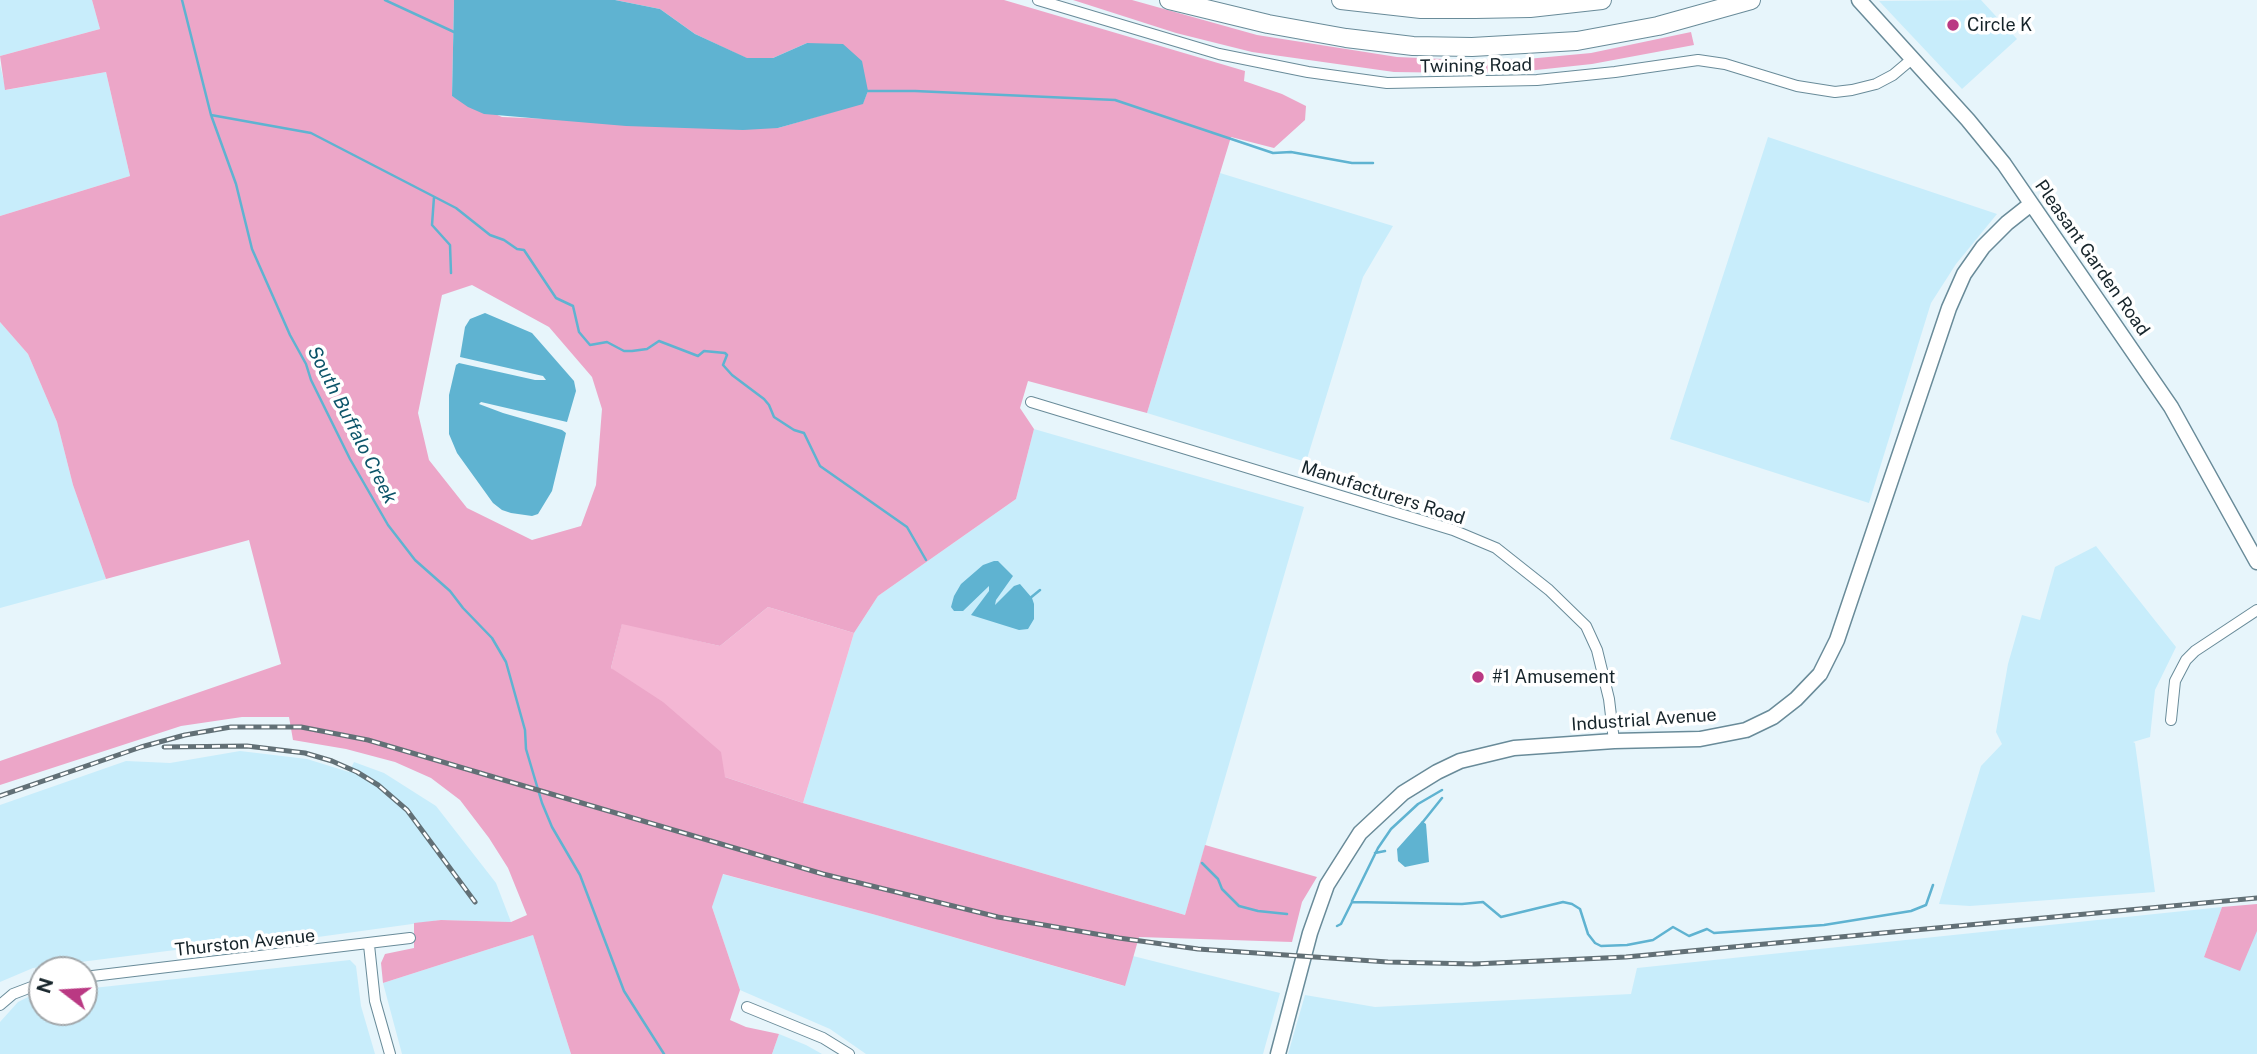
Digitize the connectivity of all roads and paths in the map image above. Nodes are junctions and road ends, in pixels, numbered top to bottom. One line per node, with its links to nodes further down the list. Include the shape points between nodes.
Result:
1 (1038, 0): 7 (street, Twining Road, via 1219,54 1387,83 1537,80 1698,60 1835,92 1876,83)
2 (1169, 0): 5 (highway, via 1346,38 1472,47 1577,41 1658,26)
3 (1341, 0): 4 (highway, via 1421,9 1475,9)
4 (1602, 0)
5 (1751, 0)
6 (1859, 0): 7 (main road, Pleasant Garden Road)
7 (1912, 59): 8 (main road, Pleasant Garden Road, via 1968,120)
8 (2031, 204): 10 (main road, Pleasant Garden Road, via 2171,407); 13 (main road, Industrial Avenue, via 1983,247 1964,274 1837,640 1820,674 1773,717 1746,730 1700,739)
9 (1031, 402): 13 (street, Manufacturers Road, via 1453,530 1496,548 1586,626 1604,678)
10 (2257, 562)
11 (2257, 610): 12 (street, via 2186,660 2175,681)
12 (2171, 720)
13 (1614, 741): 22 (main road, Industrial Avenue, via 1514,748 1470,758 1417,783 1381,812 1360,833 1327,885)
14 (410, 938): 15 (street, Thurston Avenue)
15 (369, 945): 16 (street, Thurston Avenue); 20 (street, via 375,1001)
16 (98, 976)
17 (28, 988): 18 (street)
18 (0, 1005)
19 (747, 1007): 21 (street, via 823,1038)
20 (390, 1054)
21 (849, 1054)
22 (1278, 1054)

